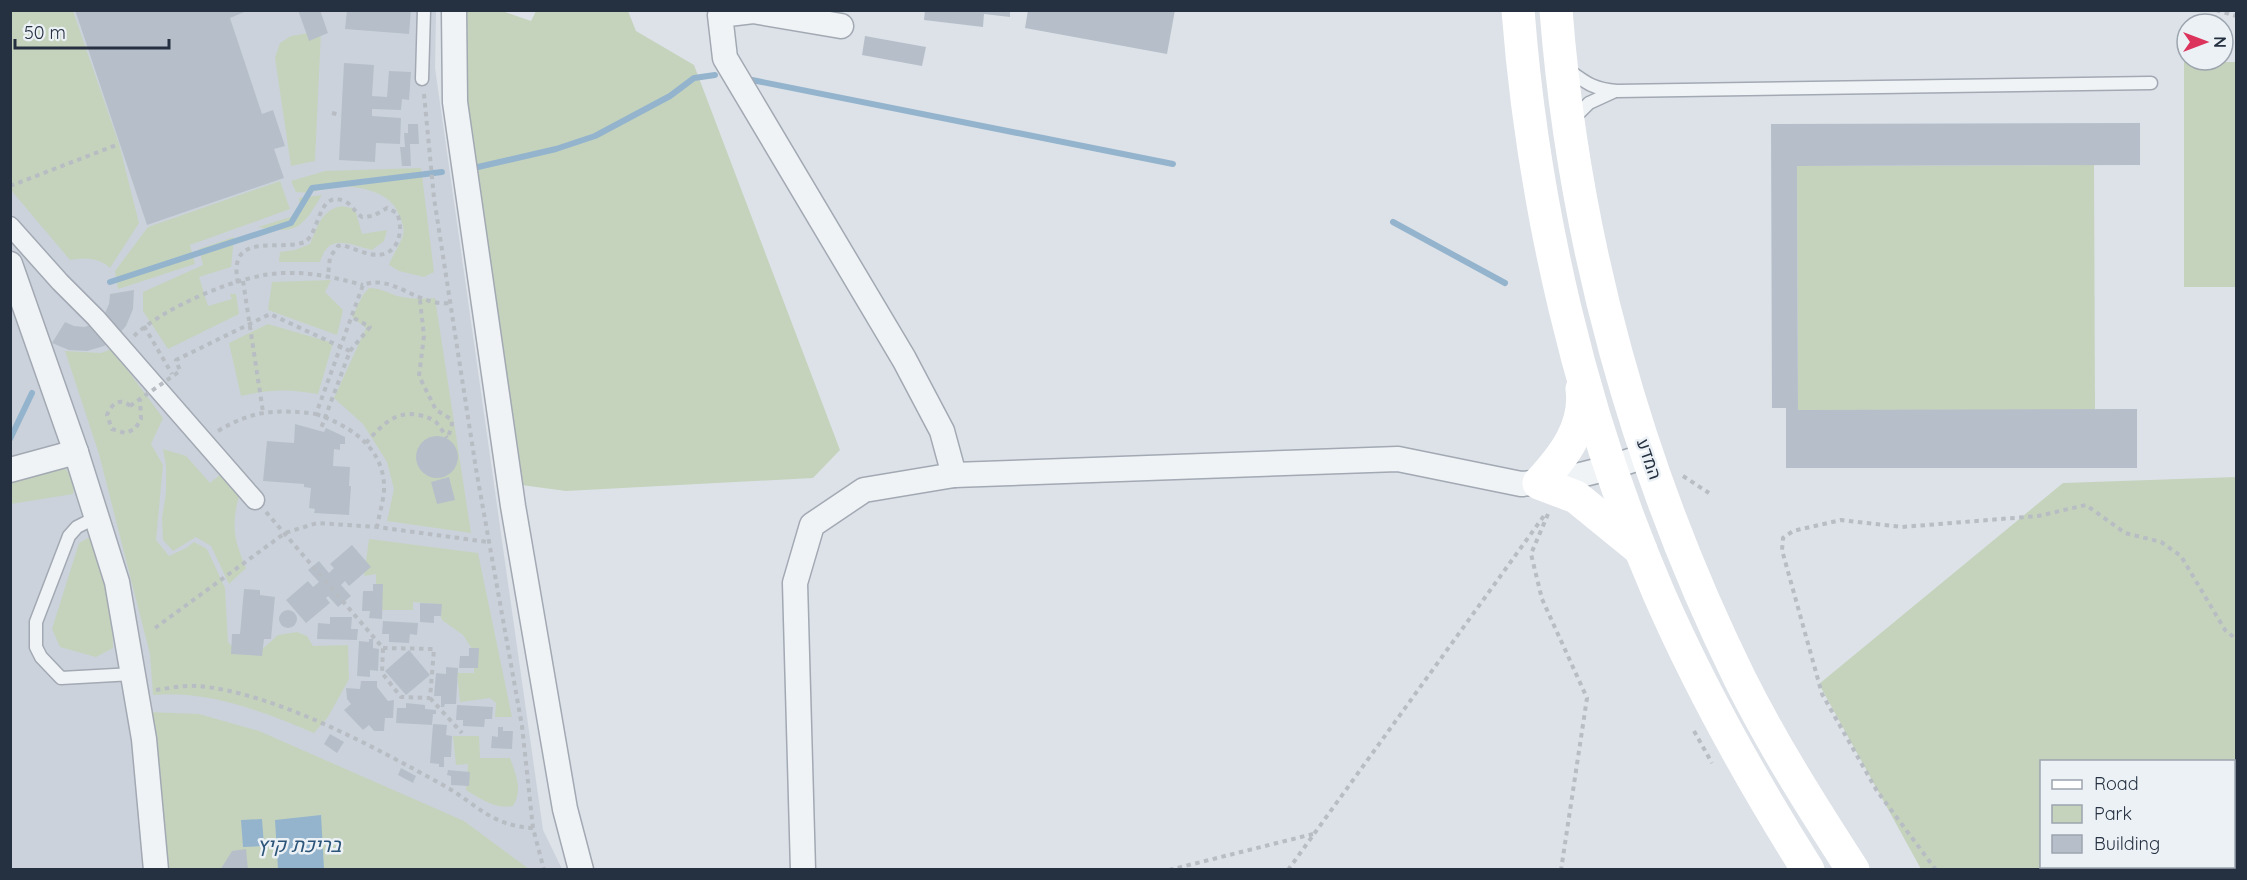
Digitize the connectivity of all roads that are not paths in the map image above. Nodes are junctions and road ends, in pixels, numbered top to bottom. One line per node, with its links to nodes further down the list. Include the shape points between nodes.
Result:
1 (424, 10): 8 (lane)
2 (454, 10): 26 (street, via 455,102 513,506 565,809)
3 (1518, 10): 14 (main road, via 1533,142)
4 (1556, 10): 7 (main road, המדע)
5 (714, 13): 6 (street, via 753,11); 19 (street, via 725,58 904,359 942,431)
6 (841, 26)
7 (1562, 64): 10 (lane, via 1588,85); 11 (main road, המדע)
8 (422, 80)
9 (2151, 83): 10 (lane)
10 (1617, 91): 11 (lane, via 1589,103)
11 (1569, 124): 16 (main road, המדע, via 1601,298)
12 (10, 226): 21 (street)
13 (10, 264): 15 (street)
14 (1575, 343): 18 (main road); 20 (main road, via 1583,400 1576,428 1572,442)
15 (76, 452): 17 (street); 22 (street)
16 (1647, 456): 18 (street); 29 (main road, המדע, via 1741,680 1795,779)
17 (20, 467)
18 (1611, 468): 20 (street); 23 (main road)
19 (954, 475): 20 (street, via 1398,459 1521,484); 27 (street, via 864,490 812,525 795,583)
20 (1539, 483): 23 (main road, via 1576,497)
21 (255, 500)
22 (98, 517): 24 (street, via 117,582); 24 (lane, via 76,527 69,536 36,622 36,646 61,678)
23 (1642, 551): 28 (main road, via 1715,710)
24 (136, 684): 25 (street)
25 (156, 870)
26 (581, 870)
27 (803, 870)
28 (1808, 870)
29 (1853, 870)

